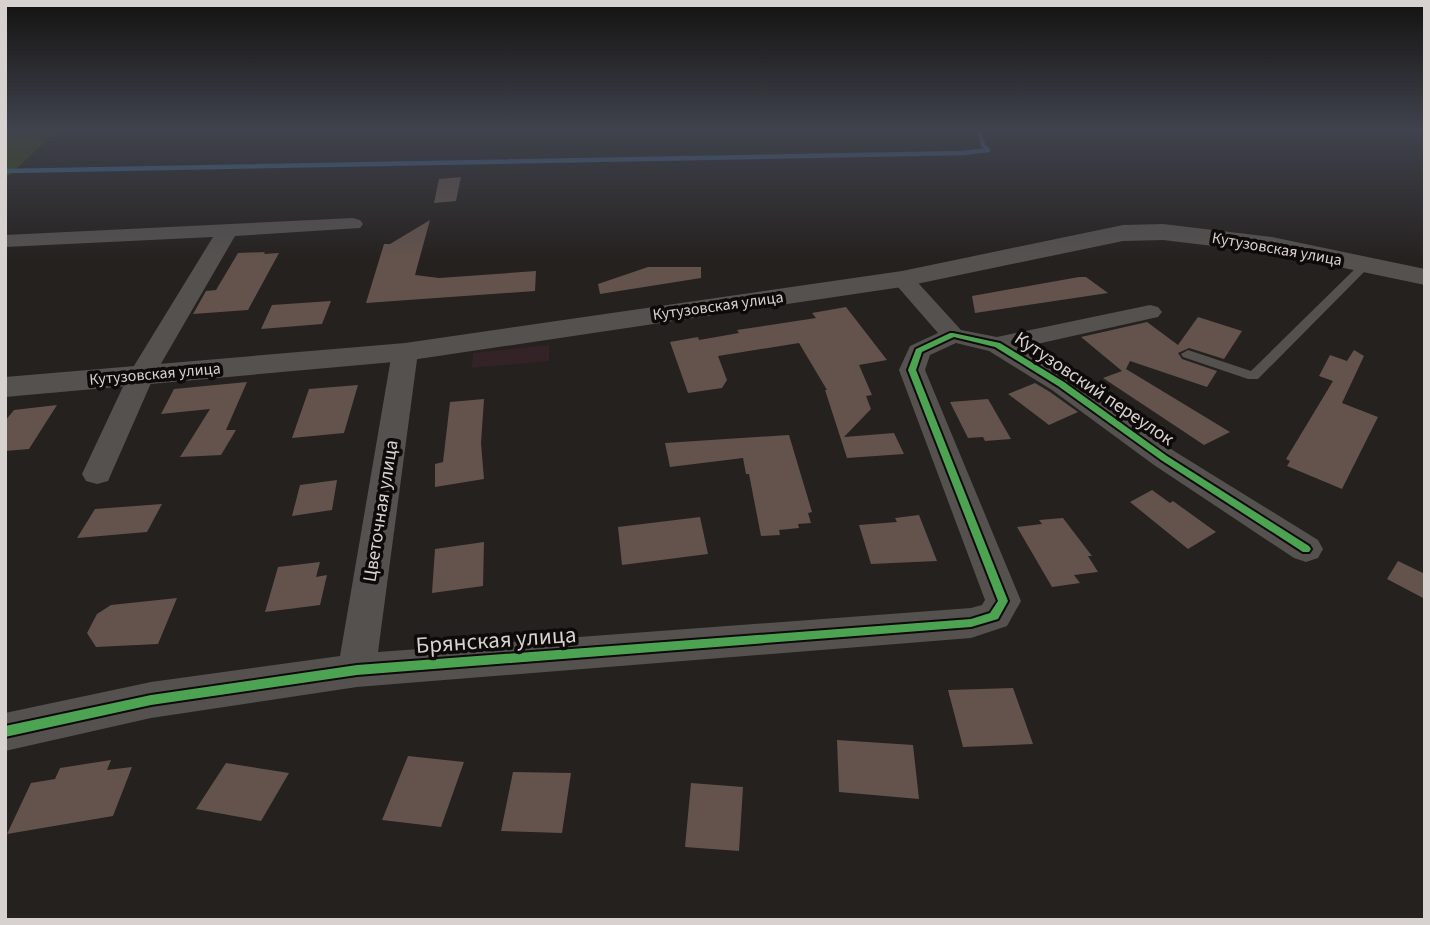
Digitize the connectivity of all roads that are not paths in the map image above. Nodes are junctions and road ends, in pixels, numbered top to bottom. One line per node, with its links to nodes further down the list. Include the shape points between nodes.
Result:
1 (353, 224): 2 (street)
2 (229, 228): 3 (street); 12 (street)
3 (5, 242)
4 (1365, 265): 5 (street, Кутузовская улица); 6 (street, Кутузовская улица, via 1272,245 1163,232 1123,233); 11 (lane, via 1252,376)
5 (1425, 277)
6 (902, 279): 8 (street); 10 (street, Кутузовская улица)
7 (1150, 312): 9 (street, Кутузовский переулок)
8 (953, 335): 9 (street, Кутузовский переулок); 16 (street, Брянская улица, via 919,351 912,370 1003,601 994,616 971,623)
9 (997, 345): 15 (street, Кутузовский переулок)
10 (405, 352): 12 (street, Кутузовская улица); 16 (street, Цветочная улица)
11 (1188, 354)
12 (142, 374): 13 (street, Кутузовская улица); 14 (street)
13 (5, 387)
14 (97, 474)
15 (1306, 549)
16 (357, 670): 17 (street, Брянская улица, via 151,700)
17 (5, 732)

